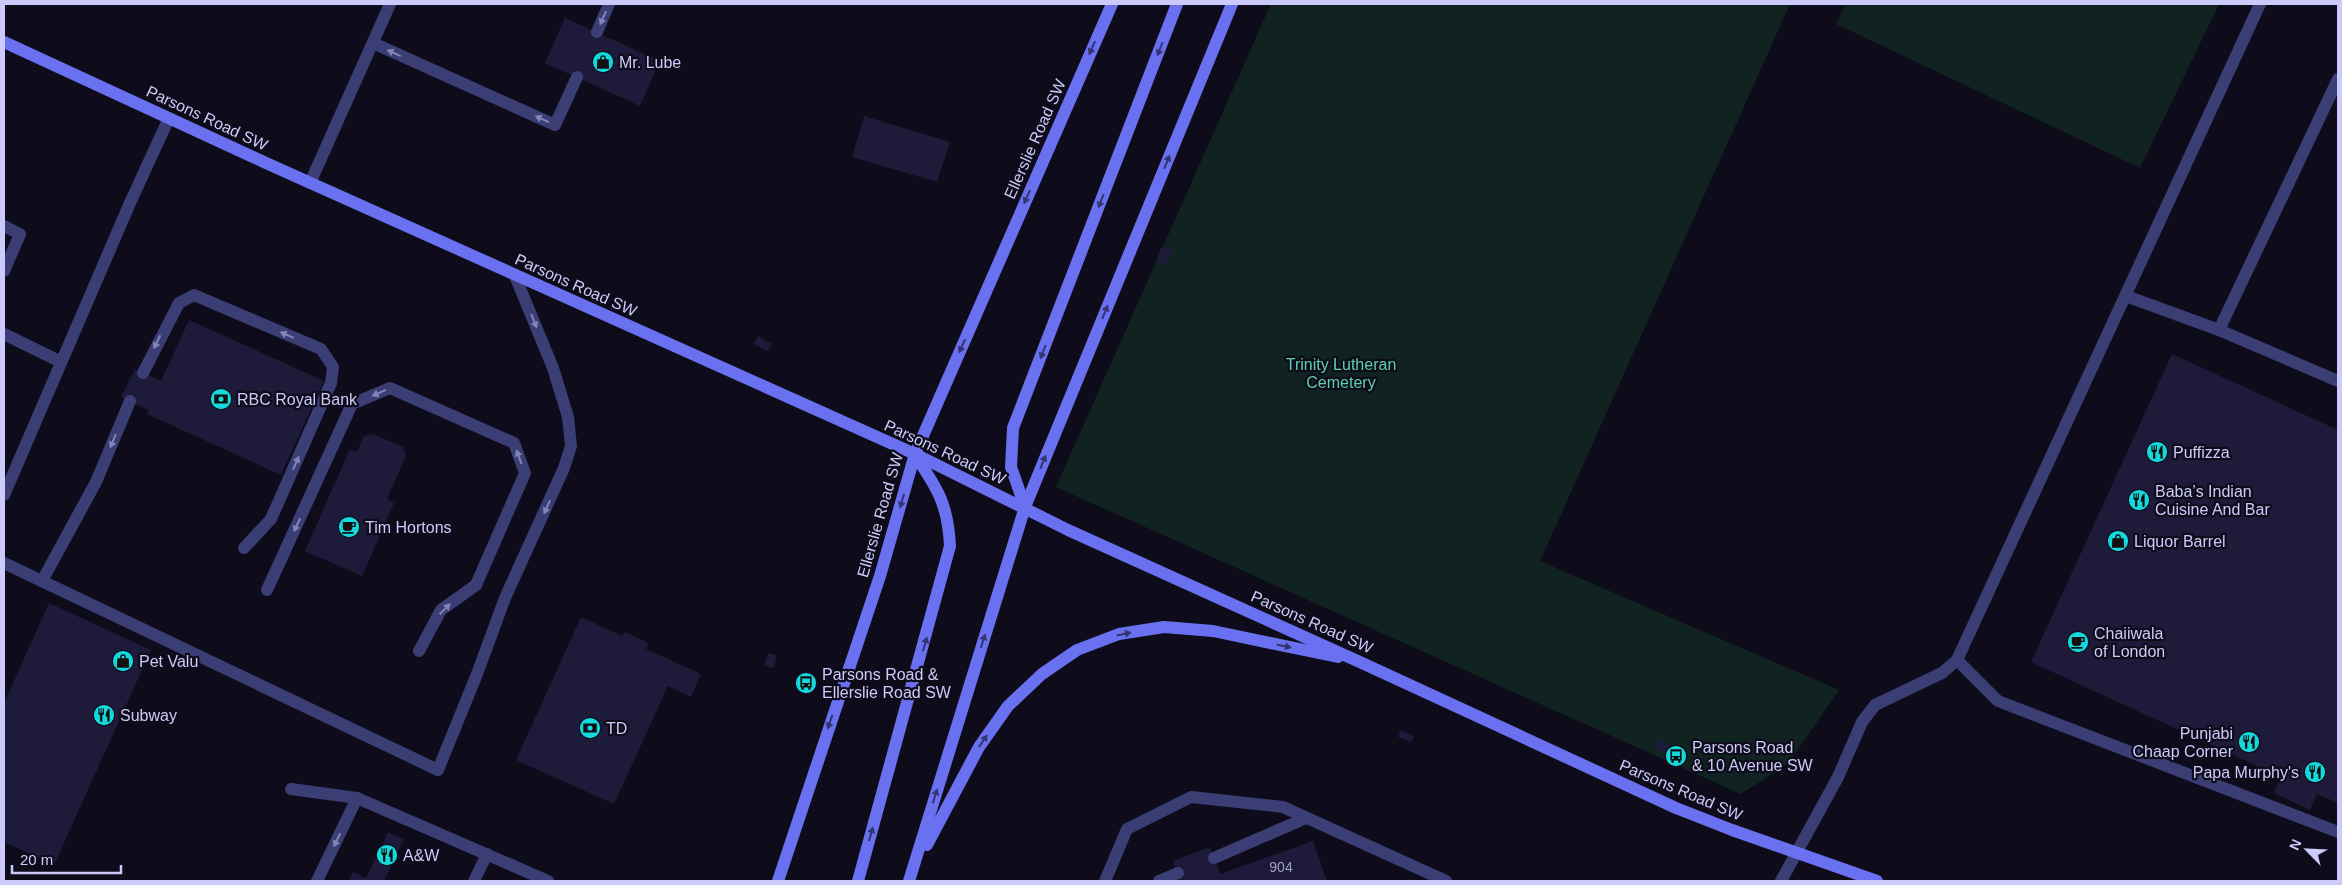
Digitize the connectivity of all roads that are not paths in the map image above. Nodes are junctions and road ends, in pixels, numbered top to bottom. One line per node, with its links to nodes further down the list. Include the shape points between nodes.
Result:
1 (390, 4): 9 (lane)
2 (609, 4): 7 (lane, one-way to 7)
3 (1112, 4): 25 (main road, Ellerslie Road SW, one-way to 25)
4 (1177, 4): 27 (main road, one-way to 27, via 1013,428 1011,467)
5 (1232, 4): 27 (main road, one-way to 5)
6 (2260, 4): 18 (lane)
7 (597, 32)
8 (4, 42): 12 (main road, Parsons Road SW)
9 (373, 43): 10 (lane, one-way to 9, via 555,124); 13 (lane)
10 (577, 77)
11 (2338, 79): 19 (lane)
12 (170, 118): 13 (main road, Parsons Road SW); 21 (lane)
13 (310, 182): 17 (main road, Parsons Road SW)
14 (4, 226): 15 (lane, via 20,234)
15 (7, 253): 16 (lane)
16 (4, 271)
17 (515, 276): 25 (main road, Parsons Road SW); 30 (lane, one-way to 30, via 553,368 568,417 571,446 505,598 438,770)
18 (2126, 296): 19 (lane); 33 (lane)
19 (2219, 330): 23 (lane)
20 (4, 334): 21 (lane)
21 (61, 362): 26 (lane)
22 (143, 373): 28 (lane, one-way to 22, via 271,519 331,383 334,367 321,349 194,295 179,302)
23 (2338, 381)
24 (130, 401): 30 (lane, one-way to 30, via 96,482)
25 (915, 454): 27 (main road, Parsons Road SW); 48 (main road, Ellerslie Road SW, one-way to 48, via 880,576); 49 (main road, one-way to 25, via 950,546 949,522 942,497)
26 (4, 495)
27 (1025, 507): 34 (main road, Parsons Road SW, via 1068,530); 44 (main road, one-way to 27)
28 (244, 548)
29 (4, 563): 30 (lane)
30 (42, 581)
31 (267, 590): 32 (lane, one-way to 31, via 441,610 476,585 525,474 514,443 390,388 352,404)
32 (419, 651)
33 (1957, 660): 38 (lane, via 1998,701); 39 (lane, via 1942,673 1875,705 1862,722 1838,777)
34 (1362, 663): 39 (main road, Parsons Road SW, via 1676,808); 44 (main road, one-way to 34, via 979,748 1008,706 1042,674 1078,650 1120,634 1164,627 1213,631)
35 (291, 789): 36 (lane)
36 (357, 798): 40 (lane); 45 (lane, one-way to 45)
37 (1306, 818): 41 (lane); 43 (lane); 50 (lane, via 1282,807 1192,797 1127,829)
38 (2338, 832)
39 (1796, 853): 53 (lane); 54 (main road, Parsons Road SW)
40 (486, 854): 46 (lane); 47 (lane)
41 (1214, 858)
42 (1178, 873): 51 (lane)
43 (1427, 877): 52 (lane)
44 (910, 879)
45 (317, 881)
46 (474, 881)
47 (548, 881)
48 (778, 881)
49 (858, 881)
50 (1104, 881)
51 (1159, 881)
52 (1446, 881)
53 (1781, 881)
54 (1877, 881)

